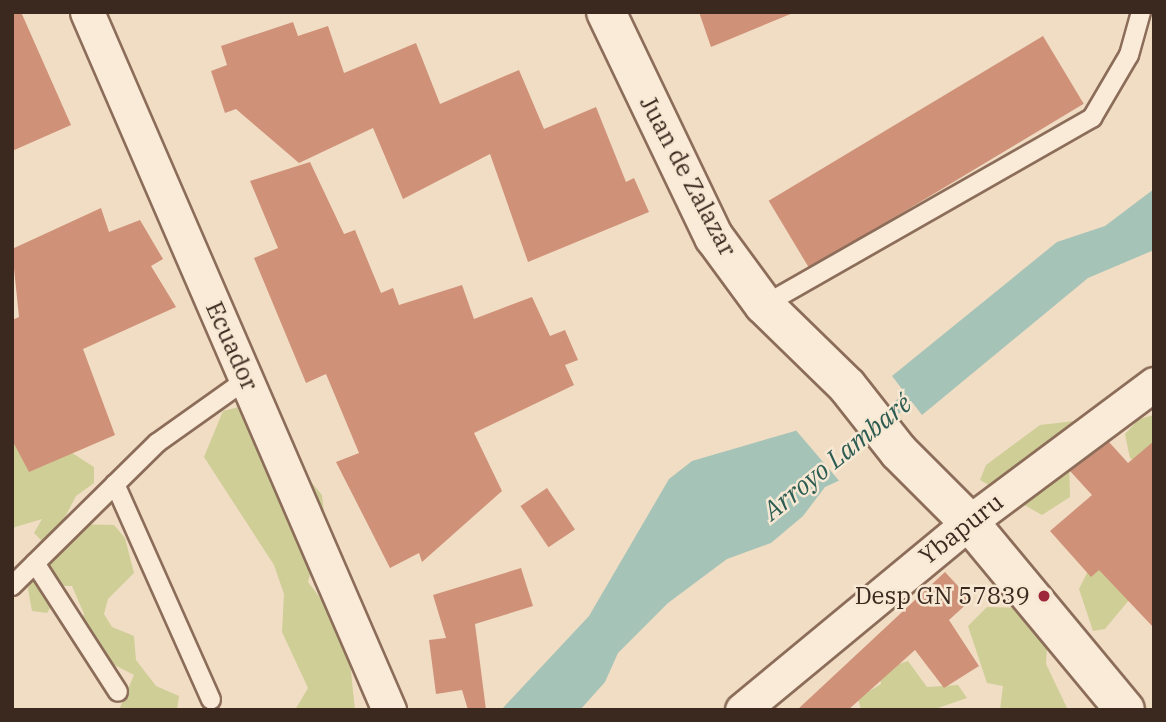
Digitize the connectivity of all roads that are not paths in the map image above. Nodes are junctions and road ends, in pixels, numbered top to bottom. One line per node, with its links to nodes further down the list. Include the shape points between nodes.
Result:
1 (87, 12): 5 (street, Ecuador)
2 (606, 12): 4 (street, Juan de Zalazar, via 714,237)
3 (1141, 12): 4 (lane, via 1129,55 1092,118)
4 (764, 305): 8 (street, Juan de Zalazar, via 847,386 899,452)
5 (247, 379): 7 (lane, via 157,443); 12 (street, Ecuador)
6 (1154, 384): 8 (street, Ybapuru)
7 (115, 484): 9 (lane); 13 (lane)
8 (969, 522): 14 (street, Ybapuru); 15 (street)
9 (35, 563): 10 (lane); 11 (lane)
10 (12, 586)
11 (118, 692)
12 (383, 695)
13 (211, 700)
14 (742, 710)
15 (1125, 710)

